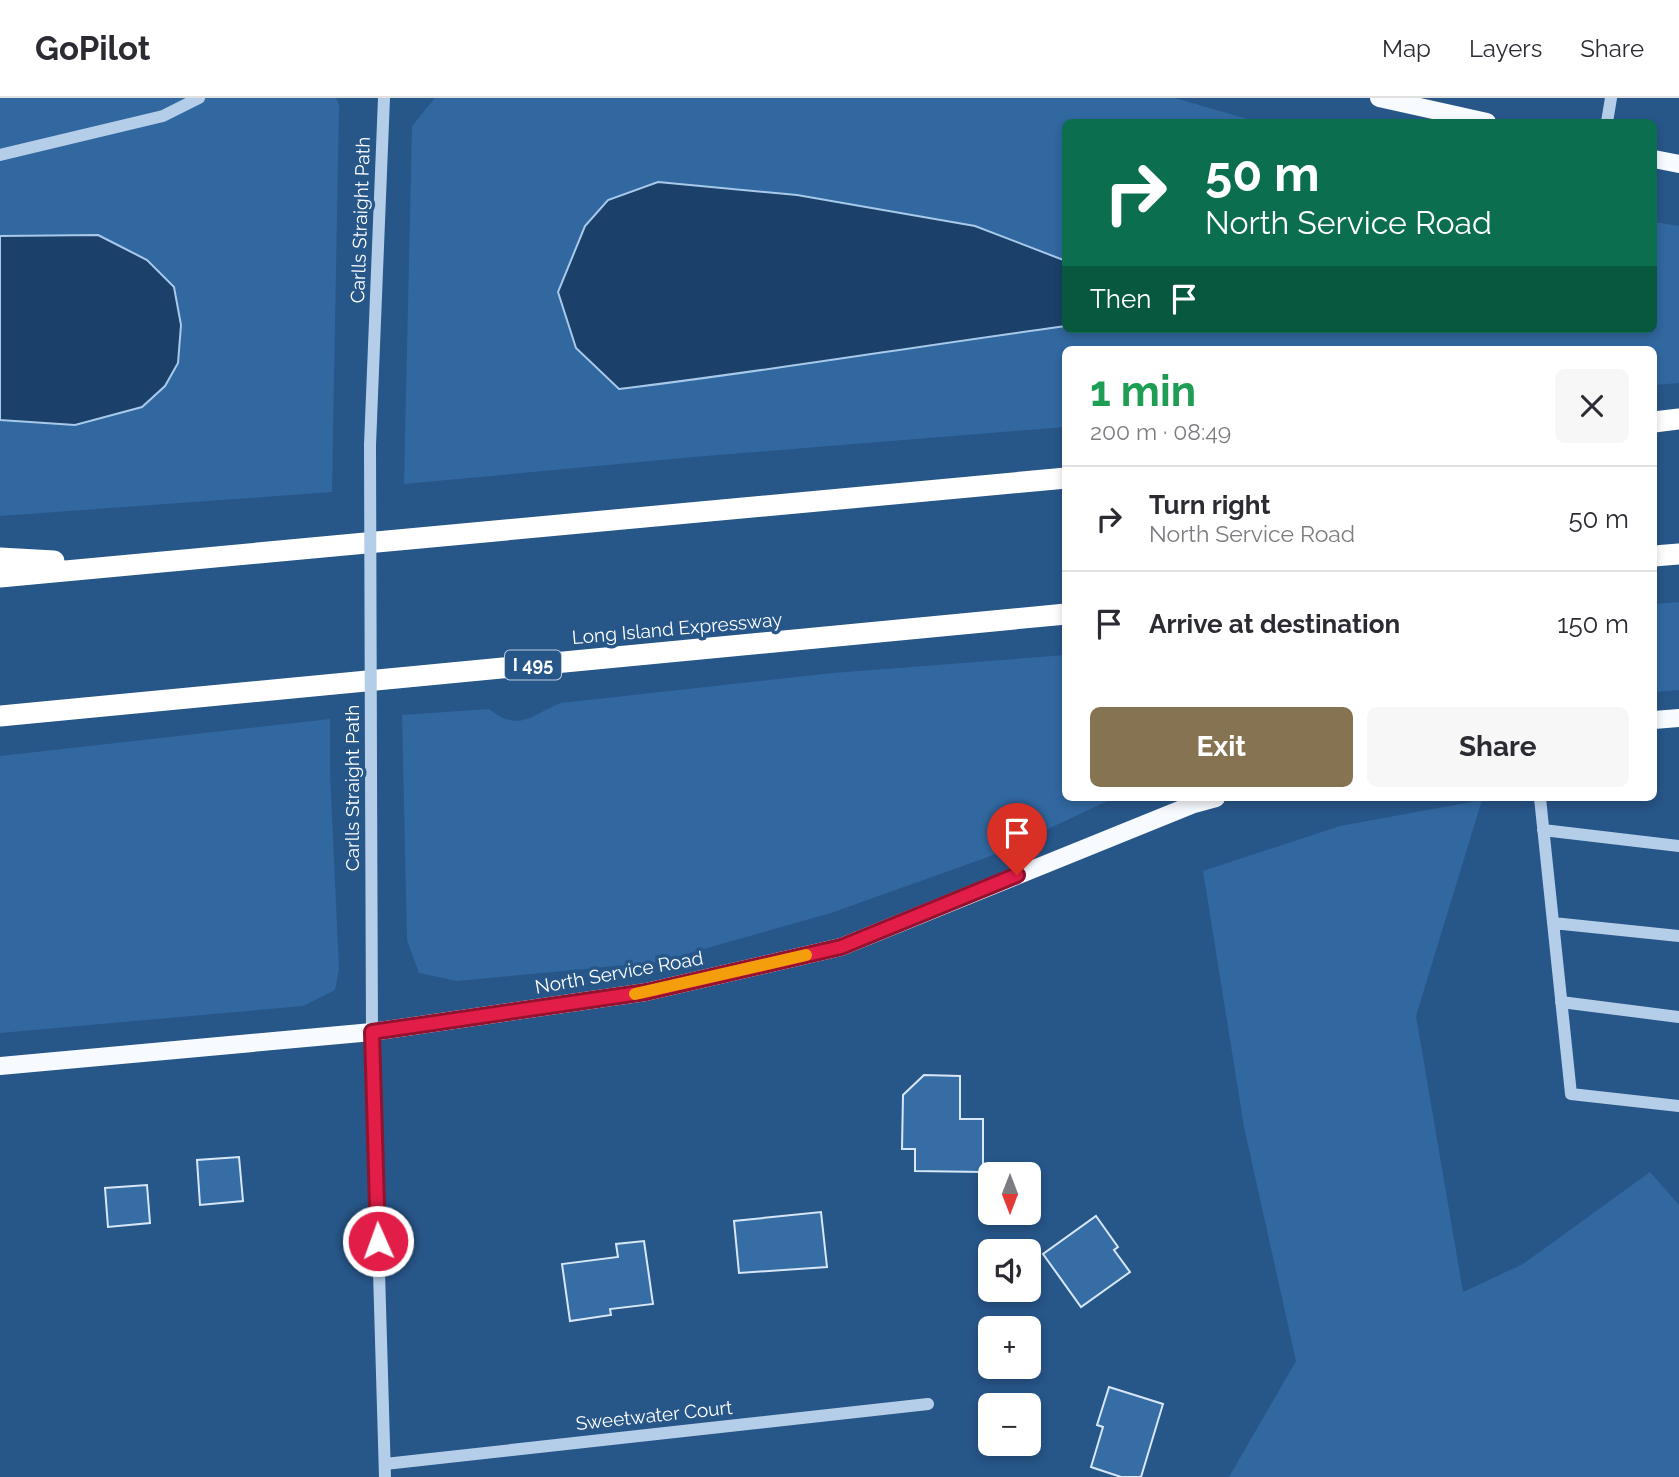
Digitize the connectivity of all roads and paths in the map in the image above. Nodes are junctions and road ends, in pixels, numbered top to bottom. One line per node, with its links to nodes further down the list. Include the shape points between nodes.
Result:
1 (199, 98): 7 (street, via 163,116)
2 (384, 98): 30 (street, Carlls Straight Path, bridge, via 370,445)
3 (1379, 98): 5 (main road)
4 (1611, 98): 6 (street)
5 (1474, 119)
6 (1608, 119)
7 (0, 155)
8 (1657, 160): 9 (main road)
9 (1679, 164)
10 (1679, 419): 11 (highway)
11 (1657, 422)
12 (1062, 478): 16 (highway)
13 (1679, 554): 14 (highway)
14 (1657, 556)
15 (0, 558): 16 (highway)
16 (133, 565): 17 (highway)
17 (0, 577)
18 (1062, 614): 19 (highway, Long Island Expressway / I 495)
19 (0, 716)
20 (1679, 718): 21 (main road)
21 (1657, 720)
22 (1205, 801): 30 (main road, North Service Road, via 841,947 646,992)
23 (1540, 801): 24 (street)
24 (1543, 830): 25 (street); 26 (street)
25 (1679, 846)
26 (1553, 923): 27 (street); 28 (street)
27 (1679, 936)
28 (1561, 1002): 29 (street); 32 (street, via 1571,1094)
29 (1679, 1017)
30 (372, 1032): 31 (main road, North Service Road); 34 (street, Carlls Straight Path)
31 (0, 1066)
32 (1679, 1106)
33 (928, 1404): 34 (street, Sweetwater Court)
34 (385, 1471)

